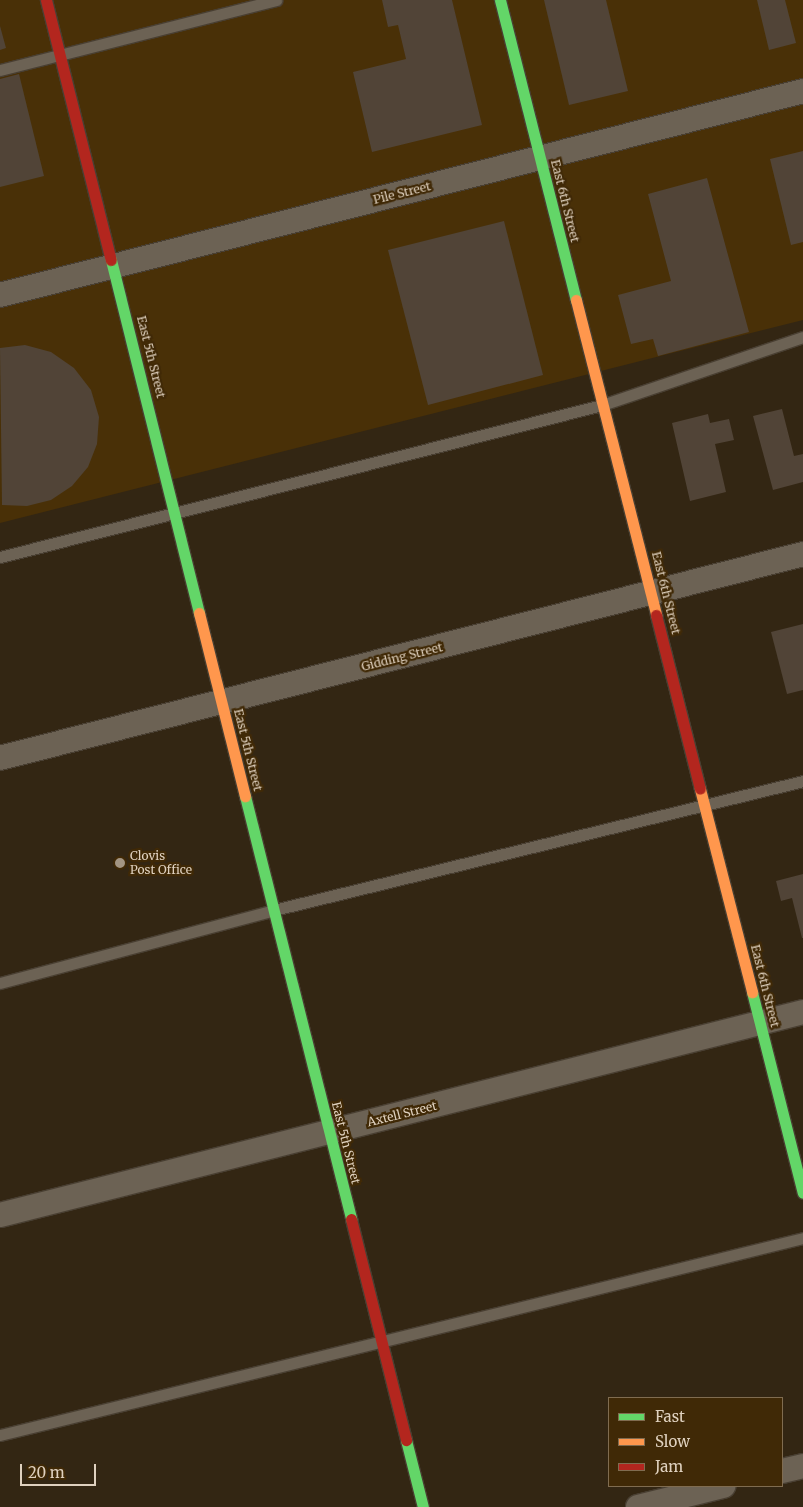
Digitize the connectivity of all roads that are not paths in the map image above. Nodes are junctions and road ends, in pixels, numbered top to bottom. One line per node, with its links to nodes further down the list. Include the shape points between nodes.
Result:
1 (46, 0): 4 (street, East 5th Street)
2 (276, 0): 4 (lane)
3 (500, 0): 7 (street, East 6th Street)
4 (60, 55): 5 (lane); 8 (street, East 5th Street)
5 (0, 70)
6 (803, 91): 7 (street, Pile Street)
7 (540, 158): 8 (street, Pile Street); 11 (street, East 6th Street)
8 (114, 266): 9 (street, Pile Street); 12 (street, East 5th Street)
9 (0, 295)
10 (803, 337): 11 (lane)
11 (602, 406): 12 (lane); 15 (street, East 6th Street)
12 (175, 514): 14 (lane); 16 (street, East 5th Street)
13 (803, 554): 15 (street, Gidding Street)
14 (0, 558)
15 (652, 594): 16 (street, Gidding Street); 19 (street, East 6th Street)
16 (222, 703): 17 (street, Gidding Street); 20 (street, East 5th Street)
17 (0, 758)
18 (803, 781): 19 (lane)
19 (706, 806): 20 (lane); 23 (street, East 6th Street)
20 (274, 910): 21 (lane); 24 (street, East 5th Street)
21 (0, 984)
22 (803, 1012): 23 (street, Axtell Street)
23 (760, 1024): 24 (street, Axtell Street); 25 (street, East 6th Street)
24 (330, 1132): 26 (street, Axtell Street); 28 (street, East 5th Street)
25 (803, 1193)
26 (0, 1215)
27 (803, 1238): 28 (lane)
28 (383, 1343): 29 (lane); 33 (street, East 5th Street)
29 (0, 1435)
30 (803, 1466): 31 (street)
31 (783, 1471)
32 (719, 1487): 34 (street)
33 (423, 1507)
34 (638, 1507)

